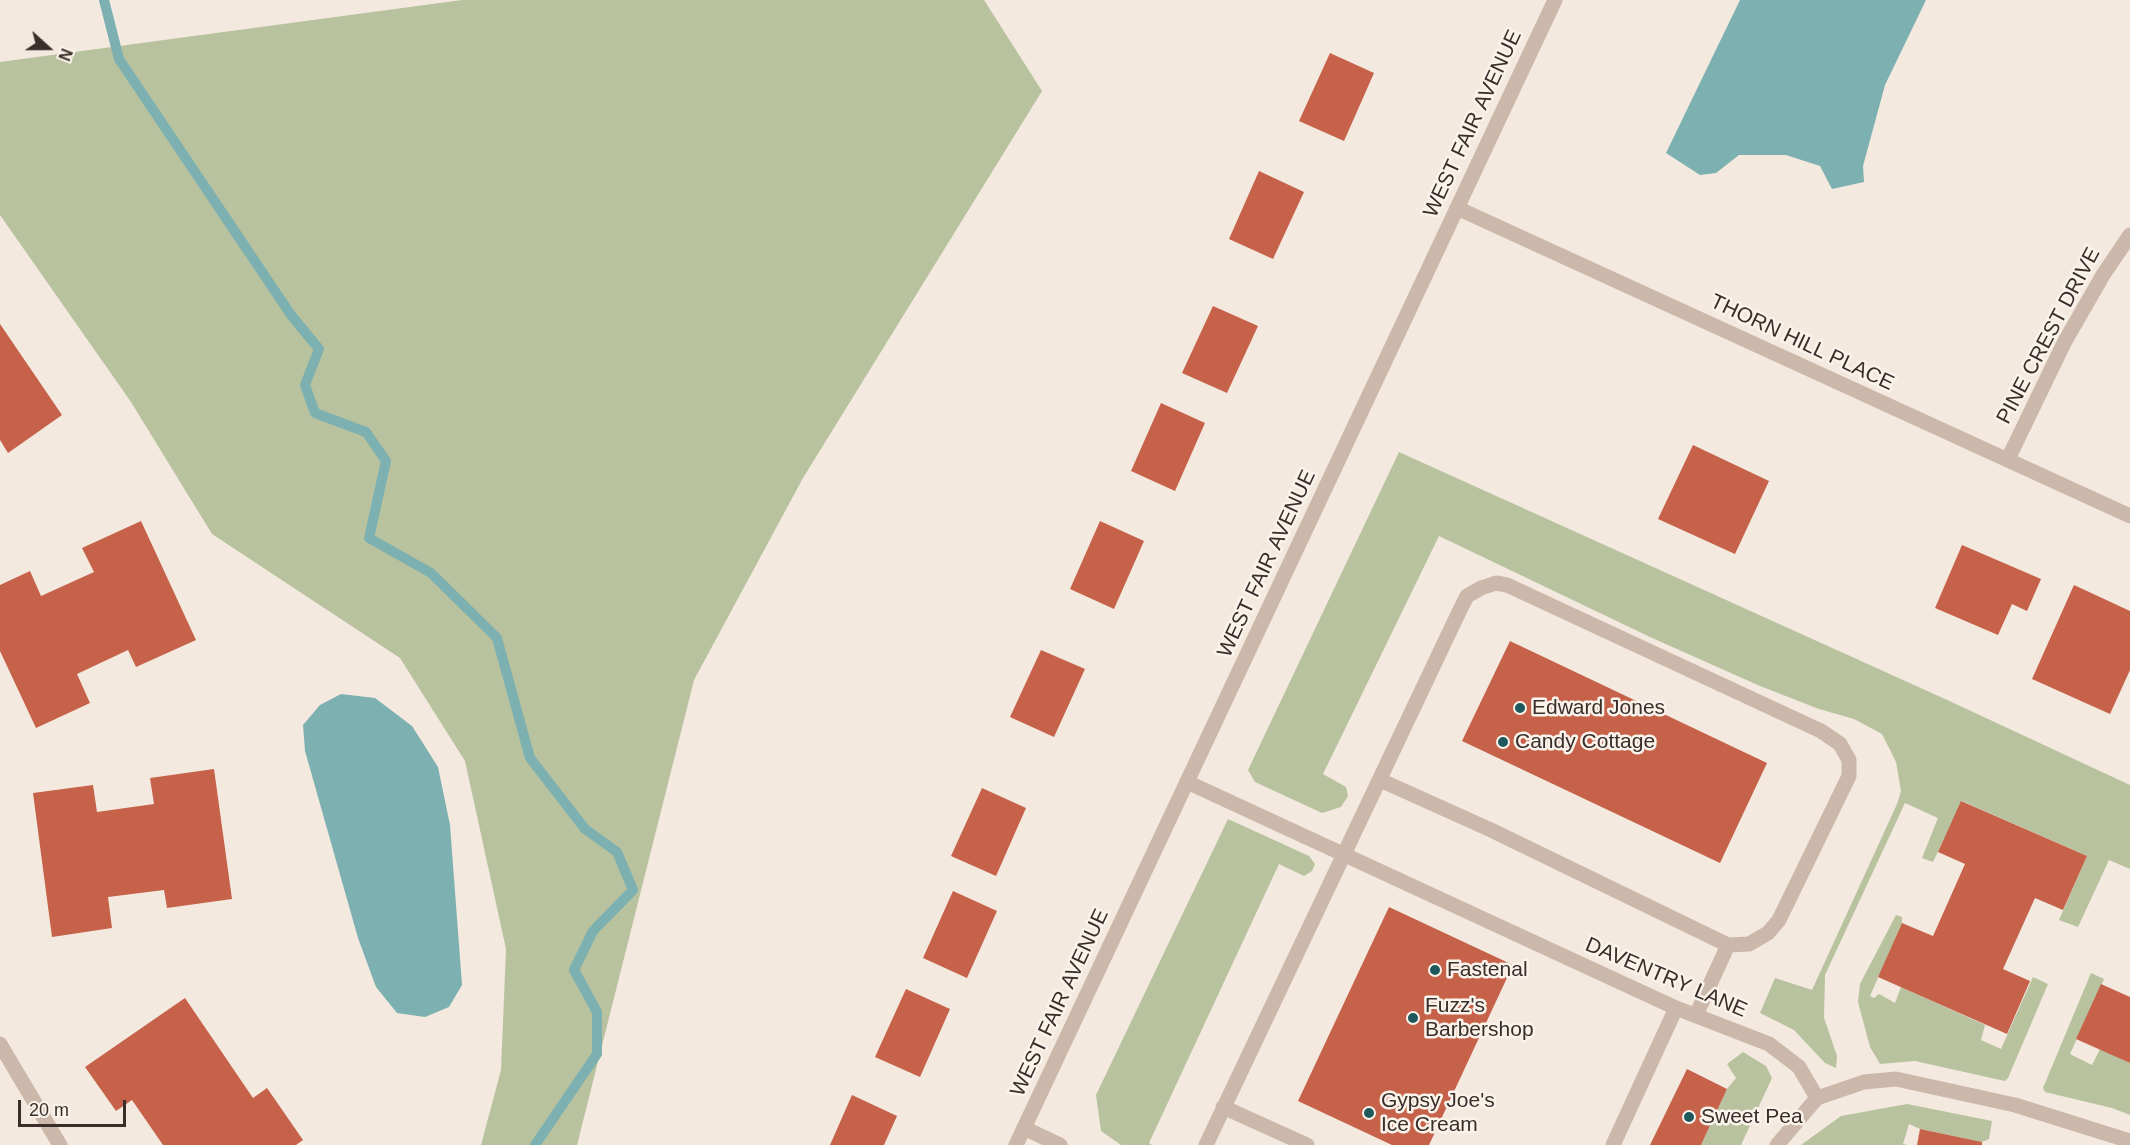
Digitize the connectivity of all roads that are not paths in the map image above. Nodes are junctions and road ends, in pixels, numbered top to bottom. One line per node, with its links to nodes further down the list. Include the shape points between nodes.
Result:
1 (1555, 0): 2 (street, WEST FAIR AVENUE)
2 (1457, 208): 4 (street, THORN HILL PLACE); 7 (street, WEST FAIR AVENUE)
3 (2130, 235): 4 (street, PINE CREST DRIVE, via 2064,343)
4 (2008, 459): 5 (street, THORN HILL PLACE)
5 (2130, 516)
6 (1380, 780): 8 (street); 9 (street); 9 (street, via 1467,596 1496,583 1821,731 1840,744 1849,760 1849,776 1779,920 1768,933 1749,944)
7 (1187, 782): 8 (street, DAVENTRY LANE); 15 (street, WEST FAIR AVENUE)
8 (1343, 855): 10 (street, DAVENTRY LANE); 14 (street)
9 (1728, 945): 11 (street)
10 (1676, 1008): 11 (street, DAVENTRY LANE); 22 (street)
11 (1696, 1016): 13 (street, DAVENTRY LANE, via 1769,1044 1799,1067)
12 (0, 1044): 17 (street)
13 (1817, 1098): 16 (street, via 1864,1082 1896,1079 2015,1105); 23 (street)
14 (1223, 1107): 20 (street); 21 (street)
15 (1024, 1128): 18 (street, WEST FAIR AVENUE); 19 (street)
16 (2130, 1141)
17 (60, 1145)
18 (1016, 1145)
19 (1060, 1145)
20 (1206, 1145)
21 (1307, 1145)
22 (1613, 1145)
23 (1777, 1145)

